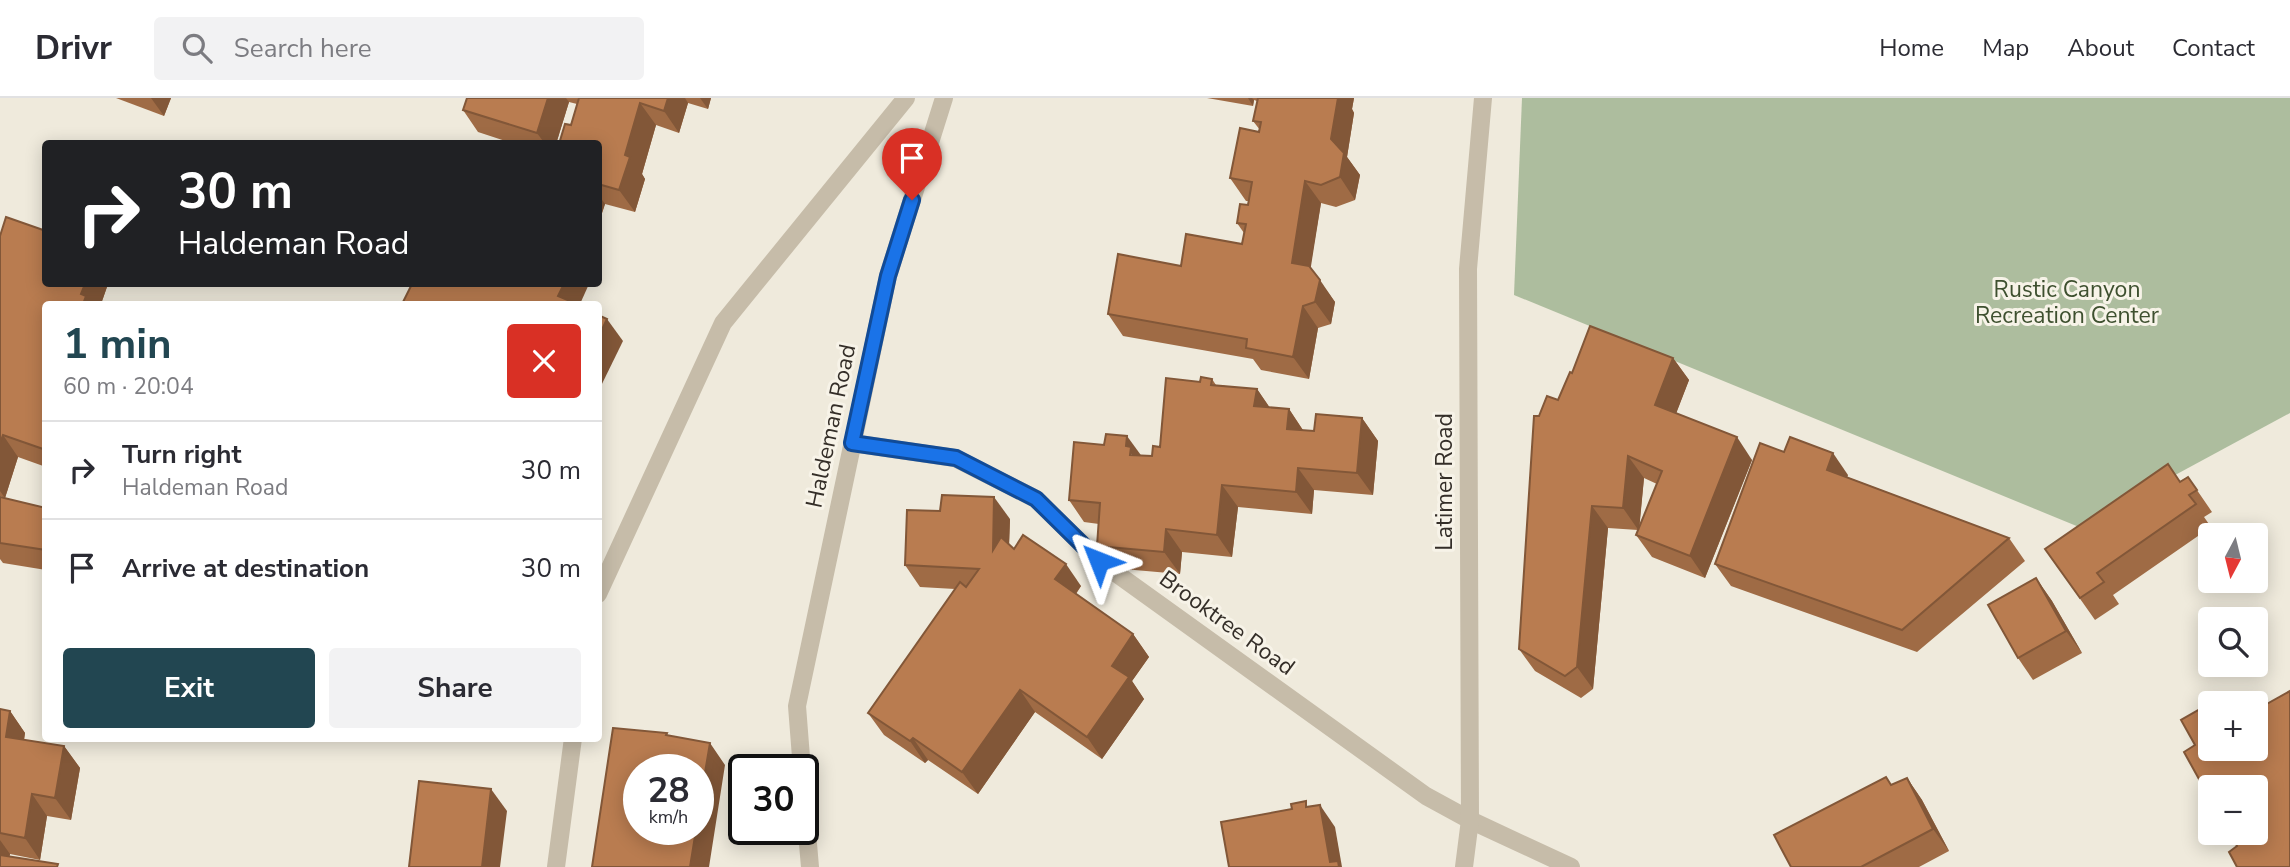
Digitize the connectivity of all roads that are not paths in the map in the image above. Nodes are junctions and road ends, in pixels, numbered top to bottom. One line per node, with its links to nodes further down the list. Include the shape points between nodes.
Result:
1 (906, 98): 5 (street, via 723,323)
2 (944, 98): 4 (street, Haldeman Road, via 888,276)
3 (1483, 98): 8 (street, Latimer Road, via 1468,269)
4 (852, 443): 7 (street, Haldeman Road, via 797,706); 8 (street, Brooktree Road, via 956,458 1036,499 1099,561 1426,796)
5 (602, 585)
6 (572, 742): 10 (street)
7 (801, 754)
8 (1470, 820): 12 (street, Latimer Road); 13 (street, Brooktree Road)
9 (808, 845): 11 (street)
10 (555, 867)
11 (810, 867)
12 (1464, 867)
13 (1571, 867)

